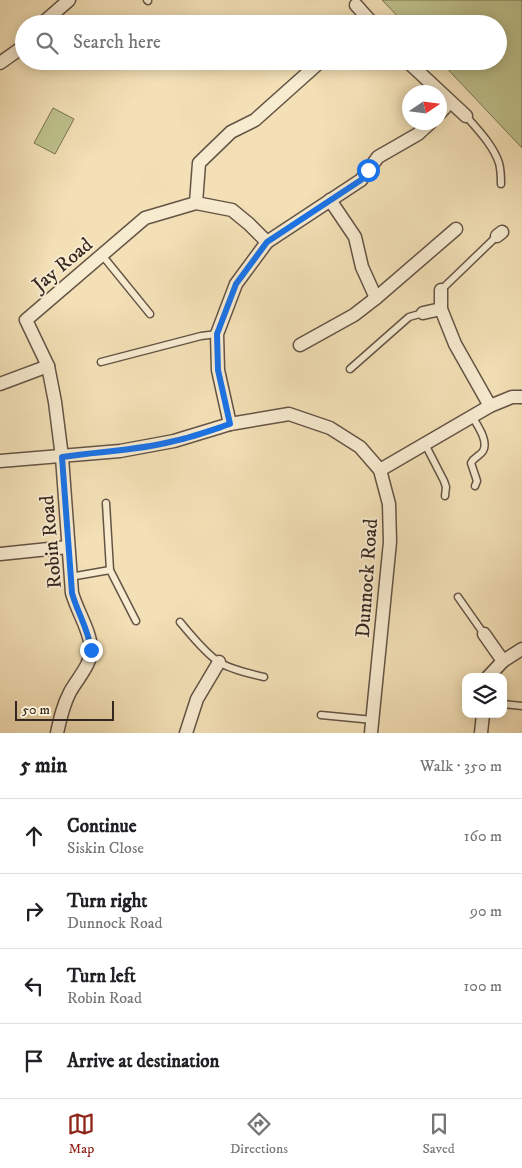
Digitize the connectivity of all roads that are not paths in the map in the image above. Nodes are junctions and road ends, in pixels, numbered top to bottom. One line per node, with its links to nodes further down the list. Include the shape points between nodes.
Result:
1 (69, 0): 3 (street)
2 (356, 5): 4 (street)
3 (52, 15)
4 (363, 15)
5 (15, 52): 6 (street)
6 (0, 63)
7 (311, 70): 15 (street, via 255,120 231,132 199,163)
8 (416, 70): 9 (street)
9 (450, 102): 10 (street); 11 (street)
10 (447, 105)
11 (466, 116): 13 (lane, via 496,155)
12 (422, 130): 14 (street, via 378,157 361,180)
13 (501, 184)
14 (330, 200): 18 (street); 21 (street, via 355,236 362,267)
15 (196, 203): 18 (street, via 232,210); 19 (street, Jay Road, via 146,218)
16 (456, 229): 21 (street)
17 (499, 234): 20 (lane)
18 (267, 242): 25 (street, via 236,284)
19 (102, 255): 24 (lane); 28 (street, Jay Road, via 26,320)
20 (441, 290): 22 (street)
21 (376, 298): 26 (street, via 354,315)
22 (441, 309): 23 (street); 32 (street, via 455,344)
23 (424, 313): 29 (lane, via 409,317)
24 (150, 314)
25 (217, 334): 27 (lane); 34 (street, via 218,370)
26 (300, 345)
27 (101, 362)
28 (48, 366): 30 (street); 36 (street, Jay Road)
29 (350, 369)
30 (0, 384)
31 (522, 397): 32 (street, via 512,397)
32 (490, 406): 33 (street)
33 (472, 416): 35 (street); 39 (lane, via 485,445 471,463 477,481)
34 (230, 424): 36 (street, Dunnock Road, via 174,442); 38 (street, Dunnock Road, via 289,414 330,428 360,447)
35 (425, 444): 38 (street); 40 (lane, via 444,481)
36 (62, 457): 37 (street, Dunnock Road); 42 (street, Robin Road)
37 (0, 461)
38 (380, 470): 59 (street, Dunnock Road, via 389,504 390,542)
39 (475, 486)
40 (445, 496)
41 (106, 503): 44 (lane)
42 (68, 547): 43 (street); 45 (street, Robin Road)
43 (0, 554)
44 (110, 570): 45 (lane); 47 (lane)
45 (70, 577): 60 (street, Robin Road, via 75,605 88,634 91,650 87,664 63,707)
46 (458, 597): 49 (lane)
47 (136, 621)
48 (180, 622): 52 (lane)
49 (484, 634): 51 (street)
50 (522, 649): 51 (street)
51 (503, 661): 53 (street)
52 (219, 662): 54 (lane); 61 (street, via 197,699)
53 (492, 673)
54 (264, 677)
55 (507, 704): 56 (lane)
56 (522, 706)
57 (321, 715): 59 (lane)
58 (483, 718): 62 (street)
59 (372, 726)
60 (57, 733)
61 (186, 733)
62 (481, 733)

